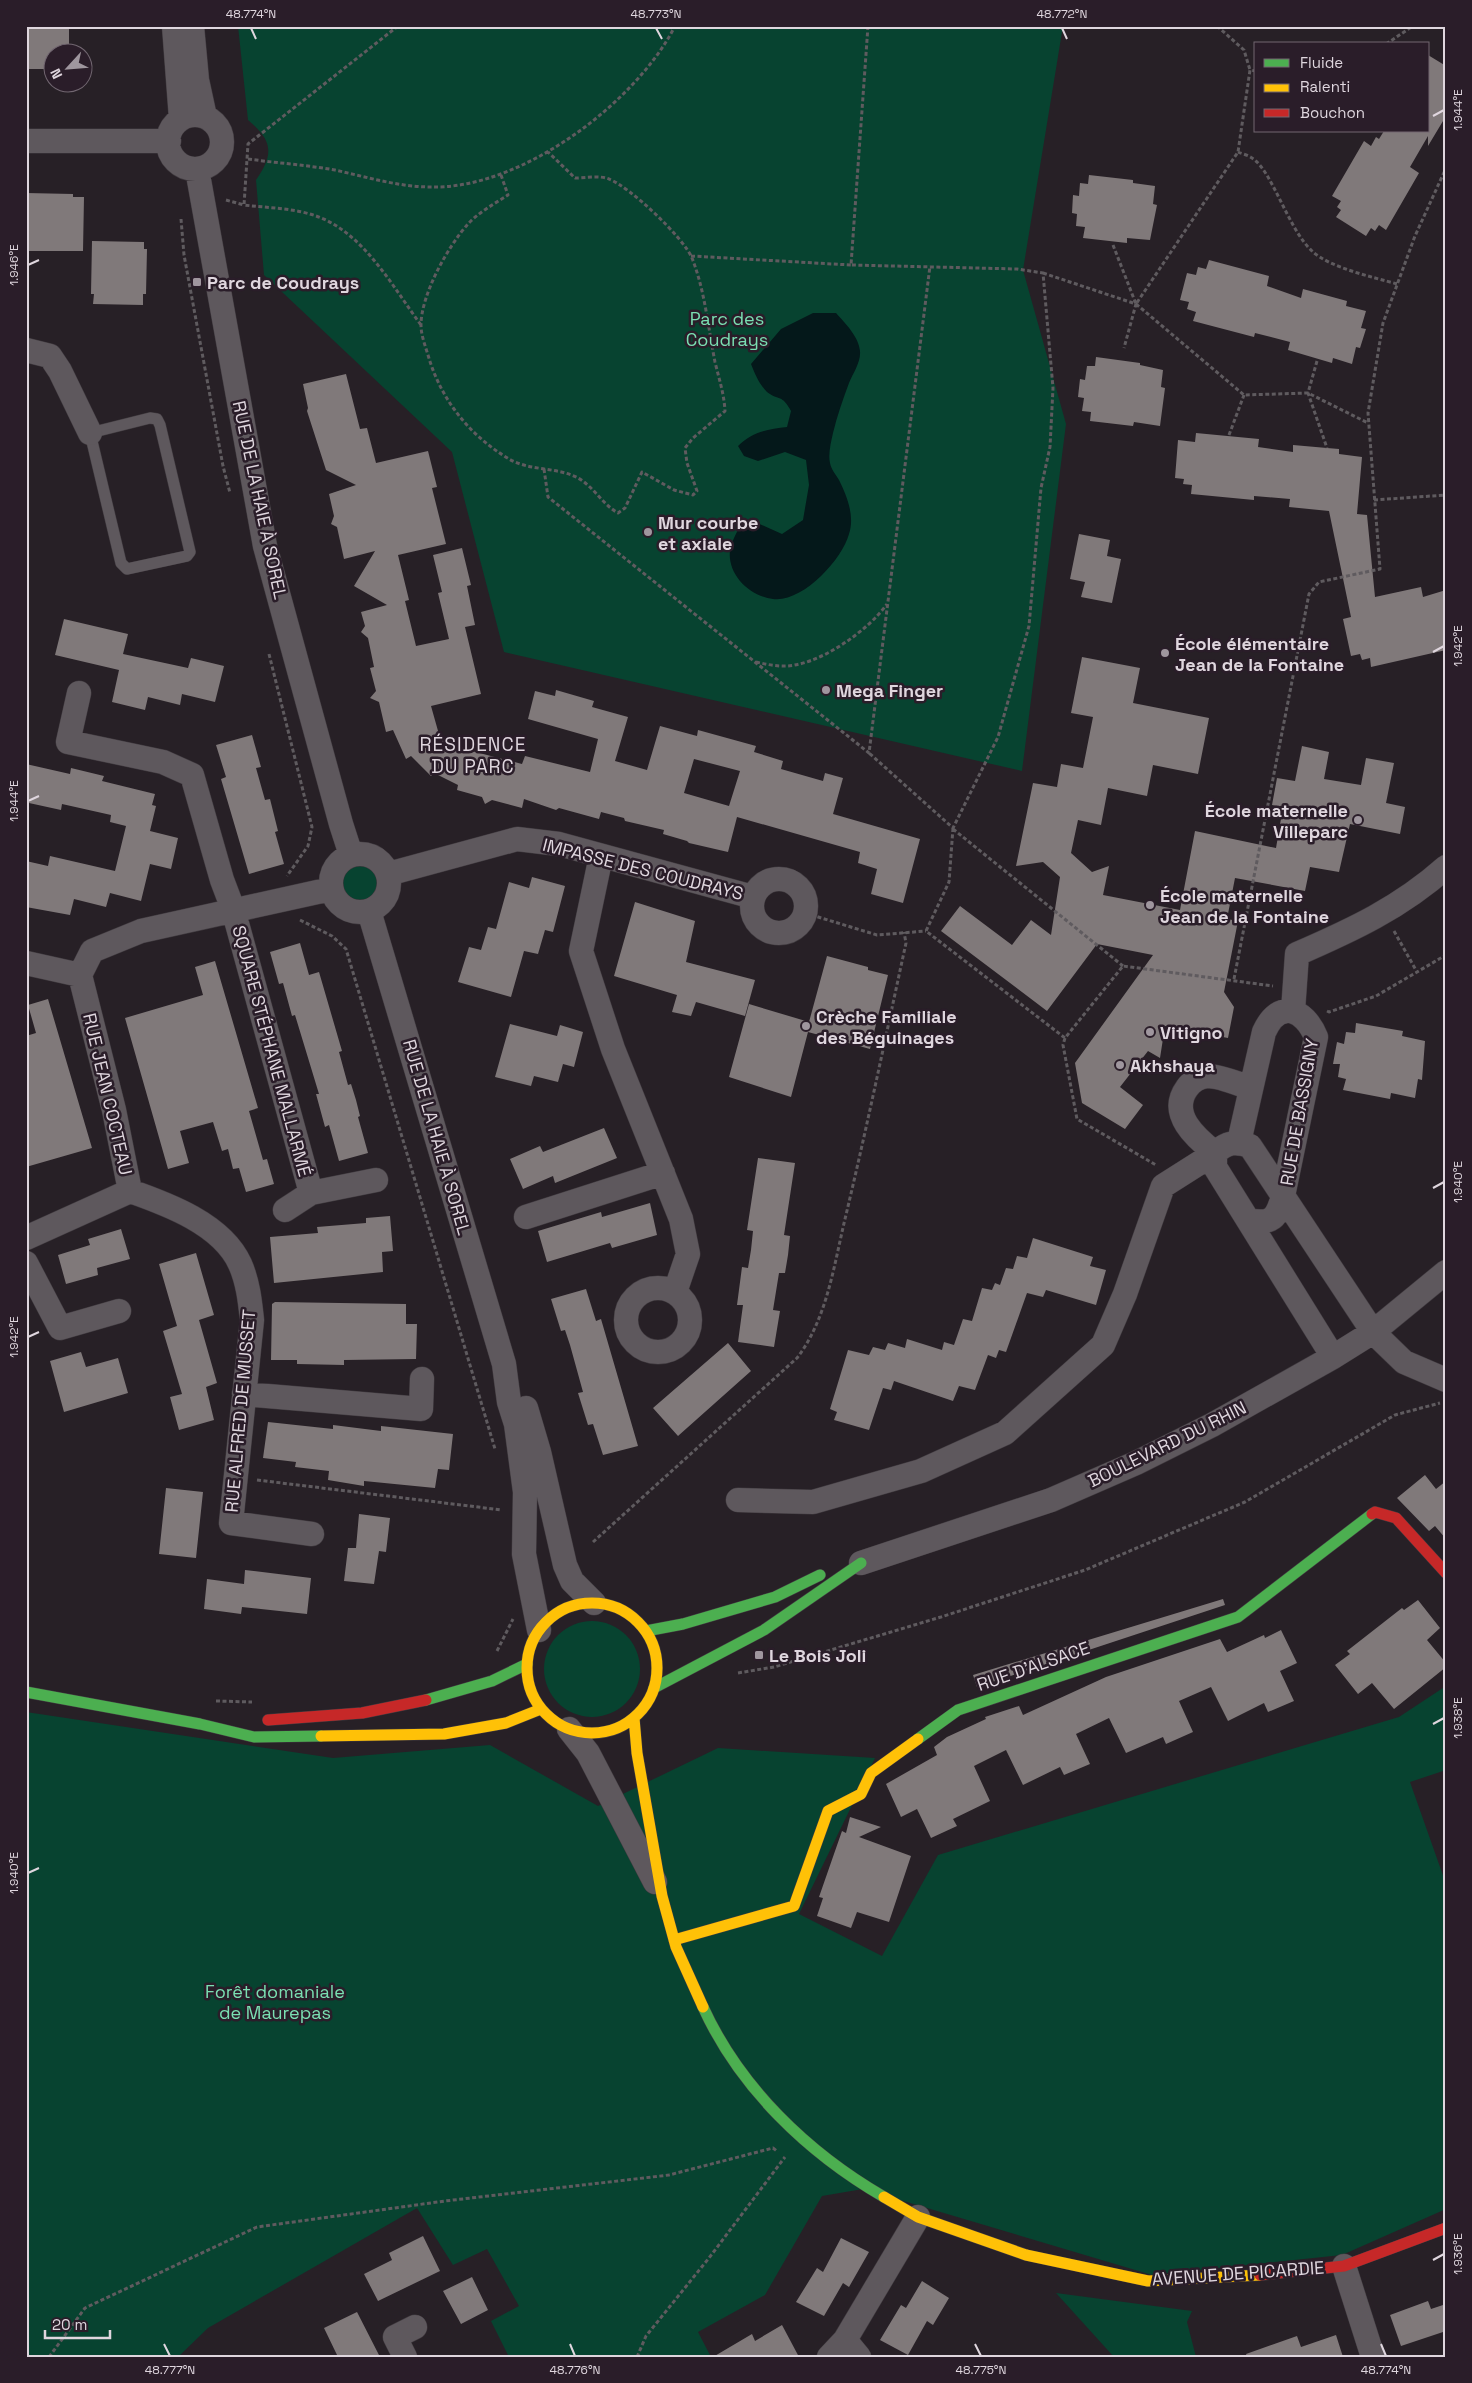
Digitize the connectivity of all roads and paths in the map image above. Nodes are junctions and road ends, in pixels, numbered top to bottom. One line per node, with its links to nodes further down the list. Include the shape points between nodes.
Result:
1 (174, 26): 12 (street)
2 (192, 26): 11 (street, via 197,80)
3 (398, 26): 17 (path, via 248,144)
4 (675, 26): 15 (path, via 649,67 624,92 598,117)
5 (868, 26): 23 (path)
6 (1217, 26): 9 (path, via 1244,50)
7 (1413, 26): 8 (path)
8 (1389, 42)
9 (1250, 70): 10 (path); 16 (path)
10 (1254, 71)
11 (206, 117): 12 (street, via 187,116); 19 (street, via 220,130 222,143 218,156 209,165)
12 (181, 119): 14 (street, via 169,134)
13 (26, 141): 14 (street)
14 (169, 141): 19 (street, via 168,147 174,159)
15 (548, 152): 20 (path); 22 (path, via 575,178 609,178 638,197)
16 (1238, 152): 26 (path, via 1253,158 1264,171 1292,226 1312,252 1350,271); 27 (path)
17 (248, 159): 20 (path, via 334,170 408,186 454,186); 28 (path, via 244,205 305,213 336,226 366,253)
18 (1446, 168): 26 (path)
19 (197, 169): 46 (street, RUE DE LA HAIE À SOREL, via 265,546)
20 (501, 175): 28 (path, via 508,195 468,224 454,243 429,288)
21 (1113, 245): 27 (path)
22 (691, 256): 23 (path); 38 (path, via 706,308 725,411 692,438 685,448 697,491 693,495 674,490 642,472 625,508 618,512 609,508 590,486 576,477)
23 (851, 264): 24 (path)
24 (930, 266): 25 (path); 41 (path)
25 (1043, 272): 27 (path); 45 (path, via 1053,388 1050,447 1041,488 1029,626 998,737)
26 (1397, 284): 34 (path, via 1383,323 1368,412)
27 (1136, 304): 29 (path); 33 (path)
28 (421, 325): 38 (path, via 433,373 451,408 479,439 511,460)
29 (1124, 348)
30 (26, 350): 35 (street, via 50,356)
31 (1317, 361): 32 (path)
32 (1308, 393): 33 (path); 34 (path); 37 (path)
33 (1244, 395): 36 (path)
34 (1369, 423): 40 (path)
35 (90, 433): 35 (lane, via 124,567 187,556 190,552 157,419)
36 (1229, 435)
37 (1327, 448)
38 (544, 469): 42 (path, via 548,497)
39 (1446, 495): 40 (path)
40 (1374, 500): 64 (path, via 1380,569 1319,582 1309,594)
41 (887, 604): 42 (path, via 857,636 814,658 784,666); 44 (path)
42 (754, 662): 44 (path)
43 (79, 693): 53 (street, SQUARE STÉPHANE MALLARMÉ, via 68,742 163,762 192,775)
44 (869, 753): 45 (path)
45 (953, 828): 57 (path, via 949,882); 61 (path)
46 (351, 855): 49 (street, via 360,853 377,859); 50 (street, via 337,864 330,880)
47 (601, 856): 49 (street, IMPASSE DES COUDRAYS, via 559,844 517,839); 51 (street, IMPASSE DES COUDRAYS); 70 (street, via 581,951 613,1049)
48 (1446, 867): 55 (street, via 1419,891)
49 (388, 874): 54 (street, via 388,892 378,906)
50 (331, 889): 52 (street); 54 (street, via 345,908 353,912)
51 (753, 897): 56 (street, IMPASSE DES COUDRAYS, via 770,880 787,880 804,896); 56 (street, IMPASSE DES COUDRAYS, via 753,914 757,922 771,932 780,934 796,928)
52 (282, 900): 53 (street); 91 (path, via 287,914 332,936 346,949)
53 (233, 909): 63 (street, via 141,931 92,951); 74 (street, SQUARE STÉPHANE MALLARMÉ)
54 (369, 911): 86 (street, RUE DE LA HAIE À SOREL)
55 (1384, 912): 62 (path); 65 (street, via 1297,954)
56 (806, 913): 58 (path, via 877,936)
57 (926, 931): 58 (path); 66 (path)
58 (904, 932): 96 (path, via 906,943 853,1186 830,1283 806,1346 797,1358)
59 (1446, 955): 62 (path)
60 (26, 963): 63 (street)
61 (1123, 966): 64 (path); 66 (path)
62 (1417, 972): 65 (path, via 1376,996 1329,1012)
63 (80, 975): 73 (street, RUE JEAN COCTEAU, via 114,1110)
64 (1234, 979): 65 (path)
65 (1294, 1000): 67 (street, via 1270,1020 1264,1032); 75 (street, RUE DE BASSIGNY, via 1316,1037)
66 (1065, 1038): 71 (path, via 1063,1045 1077,1119 1136,1151)
67 (1251, 1088): 68 (street); 69 (street, via 1206,1076 1191,1083 1182,1095 1180,1111 1188,1128)
68 (1239, 1142): 69 (street, via 1225,1144); 75 (street, RUE DE BASSIGNY, via 1250,1146)
69 (1215, 1154): 71 (street); 78 (street, via 1215,1167)
70 (663, 1173): 77 (street); 82 (street, via 680,1219 688,1254)
71 (1176, 1178): 93 (street, via 1163,1186 1103,1345 1004,1433 921,1471 813,1502)
72 (376, 1180): 74 (street, SQUARE STÉPHANE MALLARMÉ)
73 (130, 1191): 79 (street, RUE JEAN COCTEAU); 89 (street, RUE ALFRED DE MUSSET, via 174,1206 208,1227 239,1262 248,1290 252,1320)
74 (311, 1192): 76 (street, SQUARE STÉPHANE MALLARMÉ)
75 (1284, 1196): 78 (street, RUE DE BASSIGNY, via 1278,1213 1272,1219); 84 (street, RUE DE BASSIGNY)
76 (285, 1210)
77 (526, 1217)
78 (1248, 1220): 85 (street)
79 (26, 1238)
80 (26, 1263): 83 (street, via 60,1328)
81 (1446, 1272): 84 (street, BOULEVARD DU RHIN)
82 (675, 1292)
83 (119, 1311)
84 (1373, 1332): 85 (street, BOULEVARD DU RHIN); 88 (street, RUE DE BASSIGNY, via 1404,1362)
85 (1333, 1357): 97 (street, BOULEVARD DU RHIN, via 1212,1425 1136,1463 1050,1500)
86 (504, 1364): 99 (street, RUE DE LA HAIE À SOREL, via 523,1399 565,1565 572,1581); 101 (street, RUE DE LA HAIE À SOREL, via 525,1492 524,1554)
87 (422, 1379): 89 (street, via 421,1408)
88 (1446, 1380)
89 (244, 1394): 92 (street, RUE ALFRED DE MUSSET)
90 (1446, 1402): 105 (path, via 1395,1415 1245,1502 1085,1570 774,1667)
91 (491, 1435)
92 (236, 1478): 94 (path); 95 (street, RUE ALFRED DE MUSSET, via 231,1523)
93 (738, 1500)
94 (502, 1510)
95 (312, 1534)
96 (593, 1542)
97 (861, 1563): 102 (street, BOULEVARD DU RHIN, via 822,1574 775,1598); 106 (street, BOULEVARD DU RHIN, via 764,1630)
98 (1446, 1572): 115 (street, RUE D'ALSACE, via 1396,1518 1375,1512 1238,1617 958,1710 871,1772 861,1794 828,1811 794,1906)
99 (594, 1602): 101 (street, via 563,1609); 102 (street, via 624,1611)
100 (517, 1612): 103 (path)
101 (539, 1630): 104 (street, via 530,1646)
102 (646, 1632): 106 (street, via 656,1659)
103 (495, 1654)
104 (527, 1664): 110 (street, via 528,1680); 112 (street, via 492,1681 444,1696 371,1711)
105 (735, 1673)
106 (654, 1688): 111 (street)
107 (26, 1692): 112 (street)
108 (212, 1701): 109 (path)
109 (260, 1702)
110 (541, 1709): 112 (street, via 506,1723 444,1734 254,1737); 113 (street)
111 (634, 1718): 113 (street, via 603,1732); 114 (street, AVENUE DE PICARDIE)
112 (200, 1724)
113 (569, 1729): 114 (street, AVENUE DE PICARDIE, via 588,1753)
114 (662, 1896): 115 (street, AVENUE DE PICARDIE)
115 (674, 1940): 116 (street, AVENUE DE PICARDIE, via 707,2015 744,2077 805,2142 860,2184)
116 (918, 2217): 118 (street, AVENUE DE PICARDIE, via 1026,2255 1148,2280 1250,2276); 120 (street)
117 (1446, 2228): 118 (street, AVENUE DE PICARDIE)
118 (1344, 2266): 124 (street)
119 (415, 2327): 122 (street, via 395,2337)
120 (844, 2351)
121 (49, 2357): 123 (path, via 85,2308 257,2227 669,2175 773,2148 786,2157 646,2336)
122 (405, 2357)
123 (637, 2357)
124 (1373, 2357)

